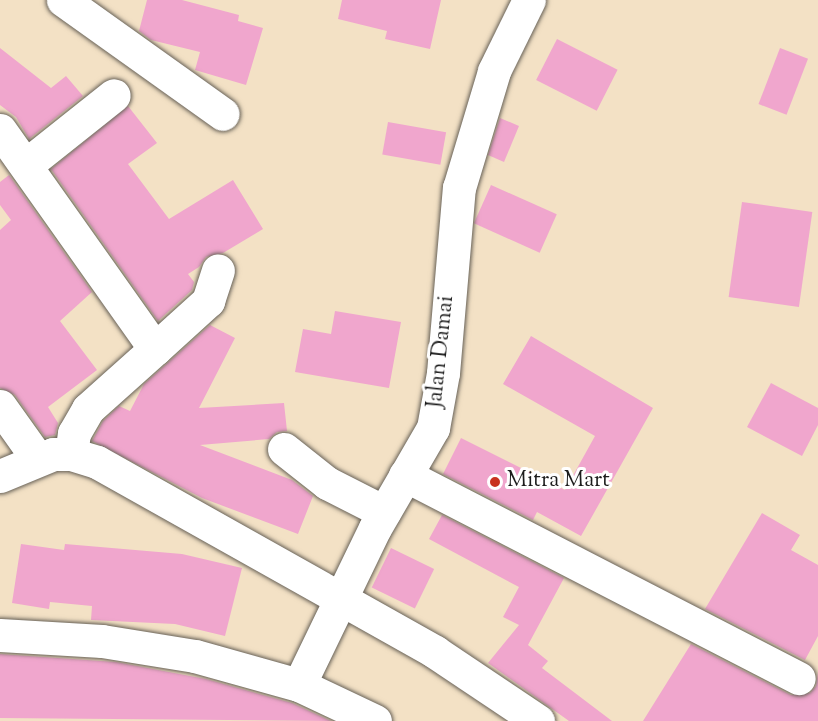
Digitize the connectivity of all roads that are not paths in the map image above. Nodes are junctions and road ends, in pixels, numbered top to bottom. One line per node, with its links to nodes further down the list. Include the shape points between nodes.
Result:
1 (63, 0): 4 (street)
2 (529, 0): 13 (street, Jalan Damai, via 494,71 459,188 439,403 434,428)
3 (114, 95): 6 (street)
4 (223, 114)
5 (0, 130): 6 (street)
6 (26, 165): 8 (street)
7 (218, 271): 8 (street, via 208,301)
8 (155, 349): 11 (street, via 88,410 74,433)
9 (0, 406): 12 (street)
10 (284, 449): 15 (street, via 327,483)
11 (71, 454): 12 (street); 16 (street, via 127,476)
12 (37, 458): 14 (street)
13 (405, 475): 15 (street, Jalan Damai); 18 (street)
14 (0, 476)
15 (384, 512): 16 (street, Jalan Damai)
16 (340, 597): 19 (street, Jalan Damai); 21 (street, via 435,652)
17 (0, 635): 19 (street, via 81,639 150,648)
18 (798, 678)
19 (299, 685): 20 (street)
20 (375, 721)
21 (538, 721)

